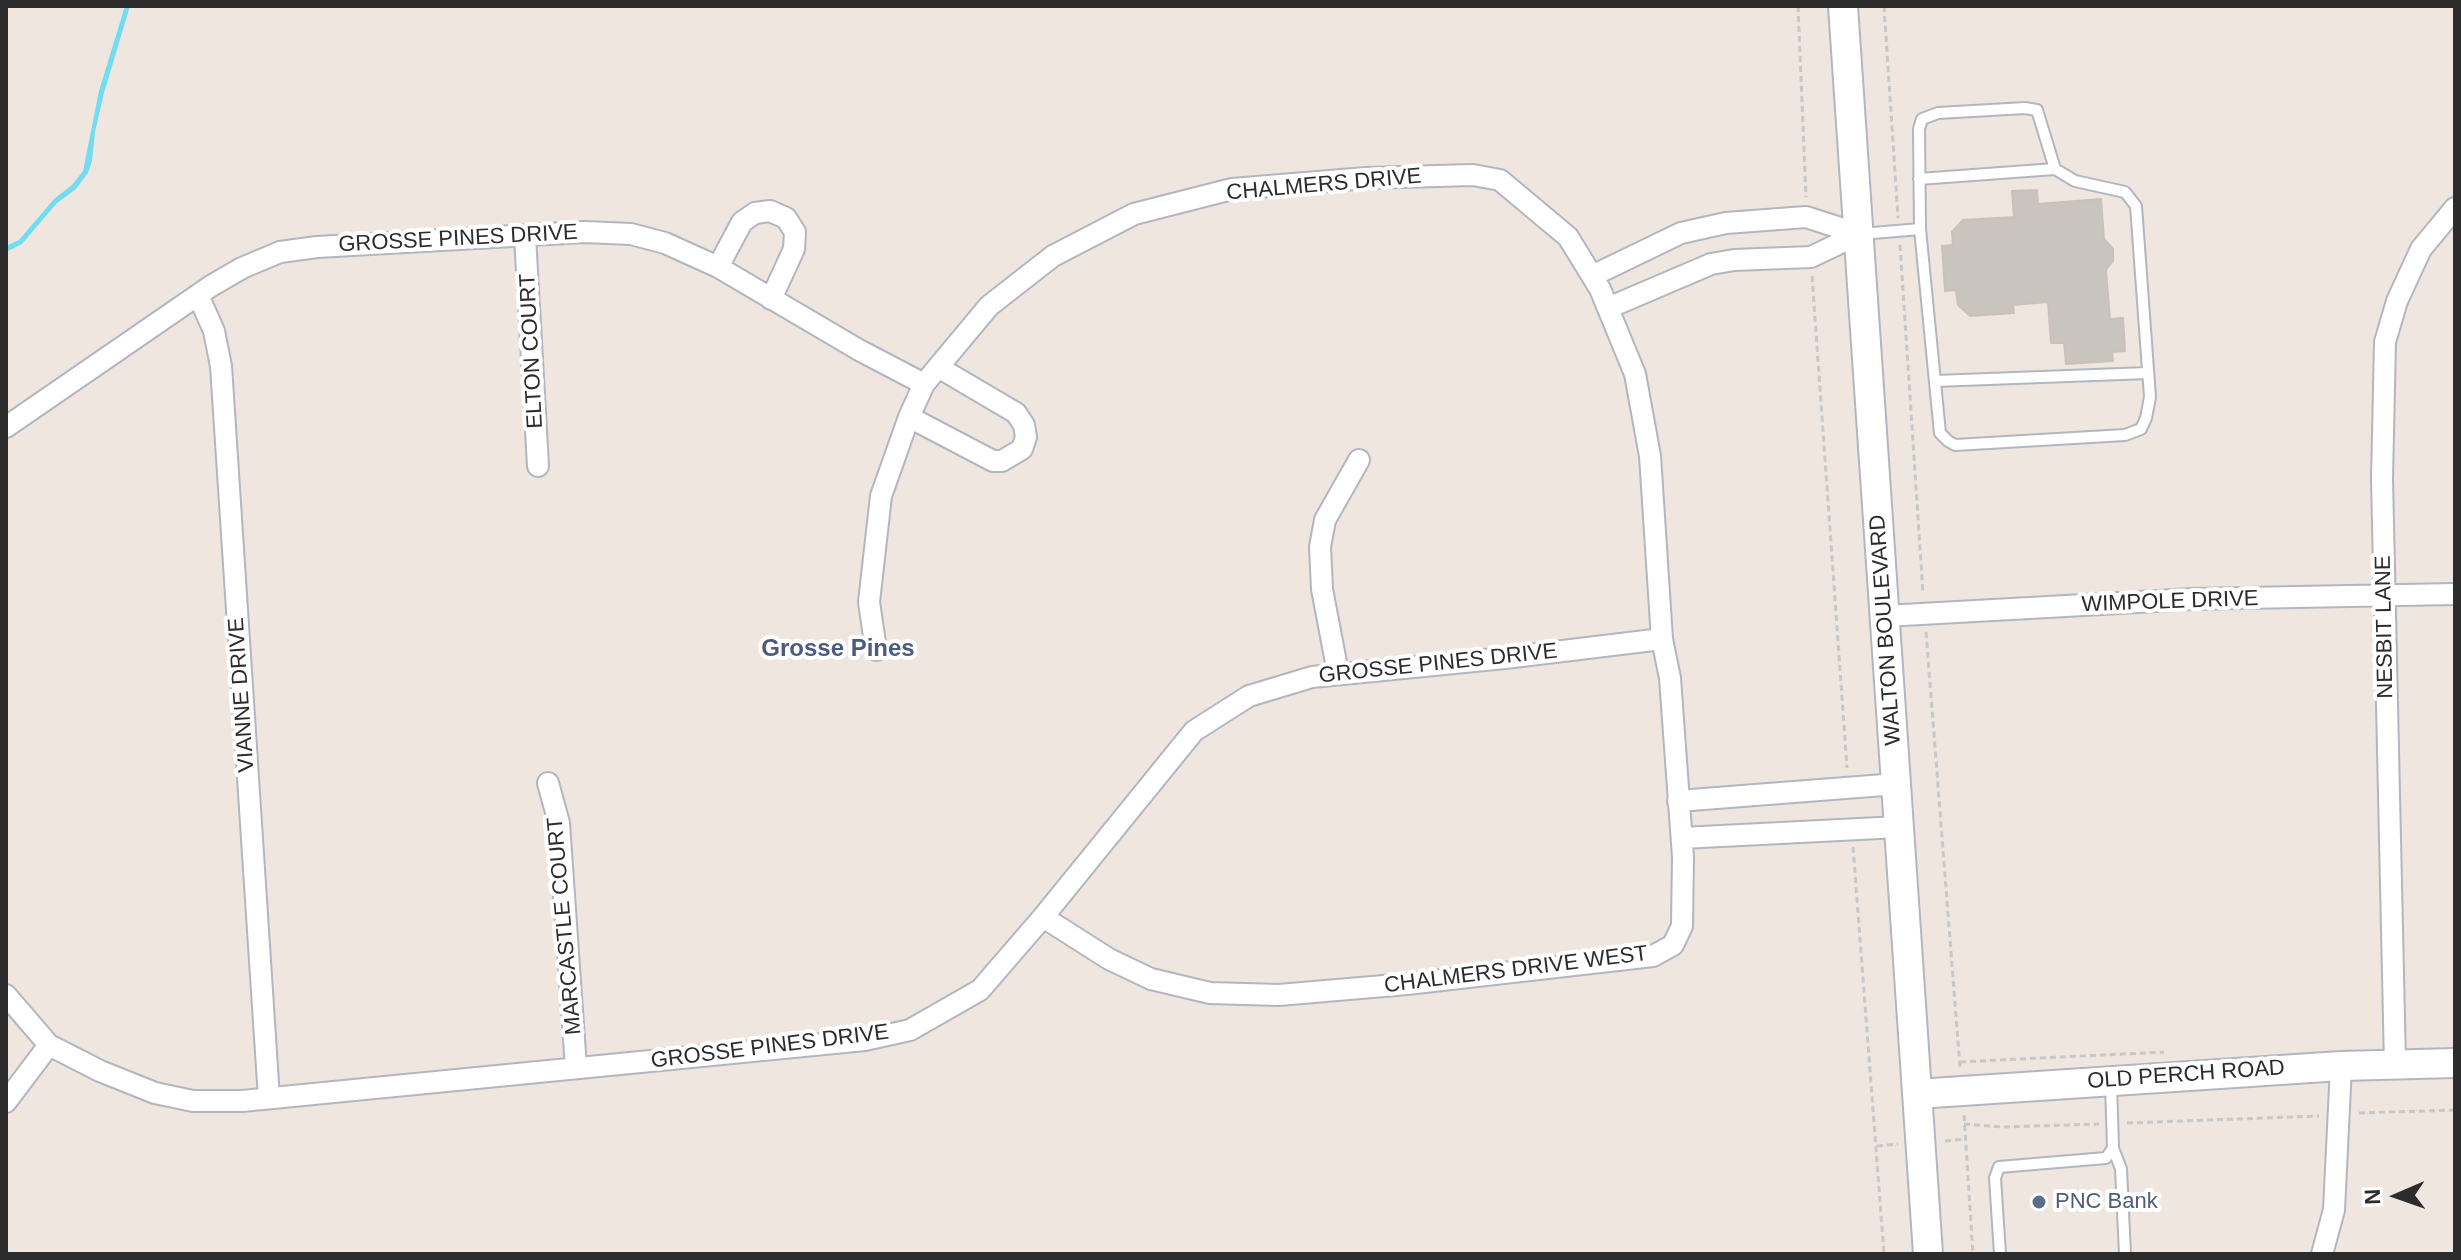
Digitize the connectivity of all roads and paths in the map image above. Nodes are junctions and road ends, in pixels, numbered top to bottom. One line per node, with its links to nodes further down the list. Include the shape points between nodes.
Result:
1 (1798, 6): 6 (path)
2 (1843, 6): 8 (main road, WALTON BOULEVARD)
3 (2055, 169): 4 (lane); 4 (lane, via 2037,110 1938,113 1922,119 1919,129); 16 (lane, via 2075,181 2125,192 2136,206)
4 (1919, 179): 7 (lane)
5 (2455, 208): 24 (street, NESBIT LANE, via 2421,249 2385,342)
6 (1806, 217): 8 (street); 12 (street, via 1726,223 1681,233)
7 (1920, 229): 8 (lane); 17 (lane)
8 (1859, 234): 10 (street); 25 (main road, WALTON BOULEVARD)
9 (525, 236): 11 (street, GROSSE PINES DRIVE, via 631,234); 13 (street, GROSSE PINES DRIVE, via 280,252); 22 (street, ELTON COURT)
10 (1811, 257): 12 (street, via 1734,260); 31 (path)
11 (718, 267): 14 (street, GROSSE PINES DRIVE); 14 (street, via 742,222 770,211 786,218 795,232 794,249)
12 (1600, 291): 15 (street, CHALMERS DRIVE, via 1568,237 1500,180 1473,175 1381,178 1232,189 1134,214 1053,256 989,306); 26 (street, CHALMERS DRIVE WEST, via 1635,374 1650,456)
13 (198, 295): 20 (street, GROSSE PINES DRIVE); 47 (street, VIANNE DRIVE, via 214,331 221,366)
14 (771, 299): 18 (street, GROSSE PINES DRIVE)
15 (938, 367): 18 (street, CHALMERS DRIVE); 19 (street, via 1016,413 1026,437 1022,449 993,461)
16 (2148, 373): 17 (lane); 17 (lane, via 2146,418 2141,429 2125,435 1955,445 1940,433)
17 (1935, 381)
18 (924, 384): 19 (street, CHALMERS DRIVE)
19 (909, 417): 27 (street, CHALMERS DRIVE, via 881,496 869,602)
20 (6, 427)
21 (1359, 460): 28 (street, via 1325,520 1320,547)
22 (538, 466)
23 (2455, 594): 24 (street, WIMPOLE DRIVE)
24 (2385, 595): 25 (street, WIMPOLE DRIVE, via 2192,599); 42 (street, NESBIT LANE)
25 (1885, 616): 30 (main road, WALTON BOULEVARD)
26 (1662, 639): 28 (street, GROSSE PINES DRIVE); 32 (street, CHALMERS DRIVE WEST, via 1670,678)
27 (876, 650)
28 (1338, 673): 36 (street, GROSSE PINES DRIVE, via 1249,696 1194,731)
29 (548, 783): 44 (street, MARCASTLE COURT, via 559,823)
30 (1897, 784): 31 (street); 33 (main road, WALTON BOULEVARD)
31 (1849, 788): 32 (street)
32 (1678, 801): 35 (street, CHALMERS DRIVE WEST)
33 (1899, 827): 34 (street); 46 (main road, WALTON BOULEVARD)
34 (1852, 830): 35 (street); 55 (path)
35 (1682, 838): 36 (street, CHALMERS DRIVE WEST, via 1682,926 1673,945 1653,956 1279,995 1210,993 1151,979)
36 (1043, 917): 44 (street, GROSSE PINES DRIVE, via 980,990 910,1030 865,1040)
37 (6, 995): 38 (street, GROSSE PINES DRIVE)
38 (49, 1045): 47 (street, GROSSE PINES DRIVE, via 155,1093 193,1101); 48 (street)
39 (2175, 1052): 40 (path)
40 (1960, 1062)
41 (2455, 1063): 42 (main road, OLD PERCH ROAD)
42 (2395, 1064): 43 (main road, OLD PERCH ROAD)
43 (2341, 1066): 45 (main road, OLD PERCH ROAD); 59 (street, via 2334,1210)
44 (576, 1068): 47 (street, GROSSE PINES DRIVE)
45 (2111, 1079): 46 (main road, OLD PERCH ROAD); 52 (lane)
46 (1917, 1094): 56 (main road, WALTON BOULEVARD)
47 (269, 1098)
48 (6, 1102)
49 (2455, 1110): 50 (path)
50 (2360, 1113)
51 (2316, 1116): 52 (path)
52 (2112, 1123): 53 (path); 54 (lane)
53 (1964, 1124)
54 (2113, 1148): 57 (lane, via 2106,1158 2091,1161 1999,1167 1995,1178); 58 (lane, via 2121,1169)
55 (1884, 1254)
56 (1928, 1254)
57 (2000, 1254)
58 (2125, 1254)
59 (2322, 1254)

